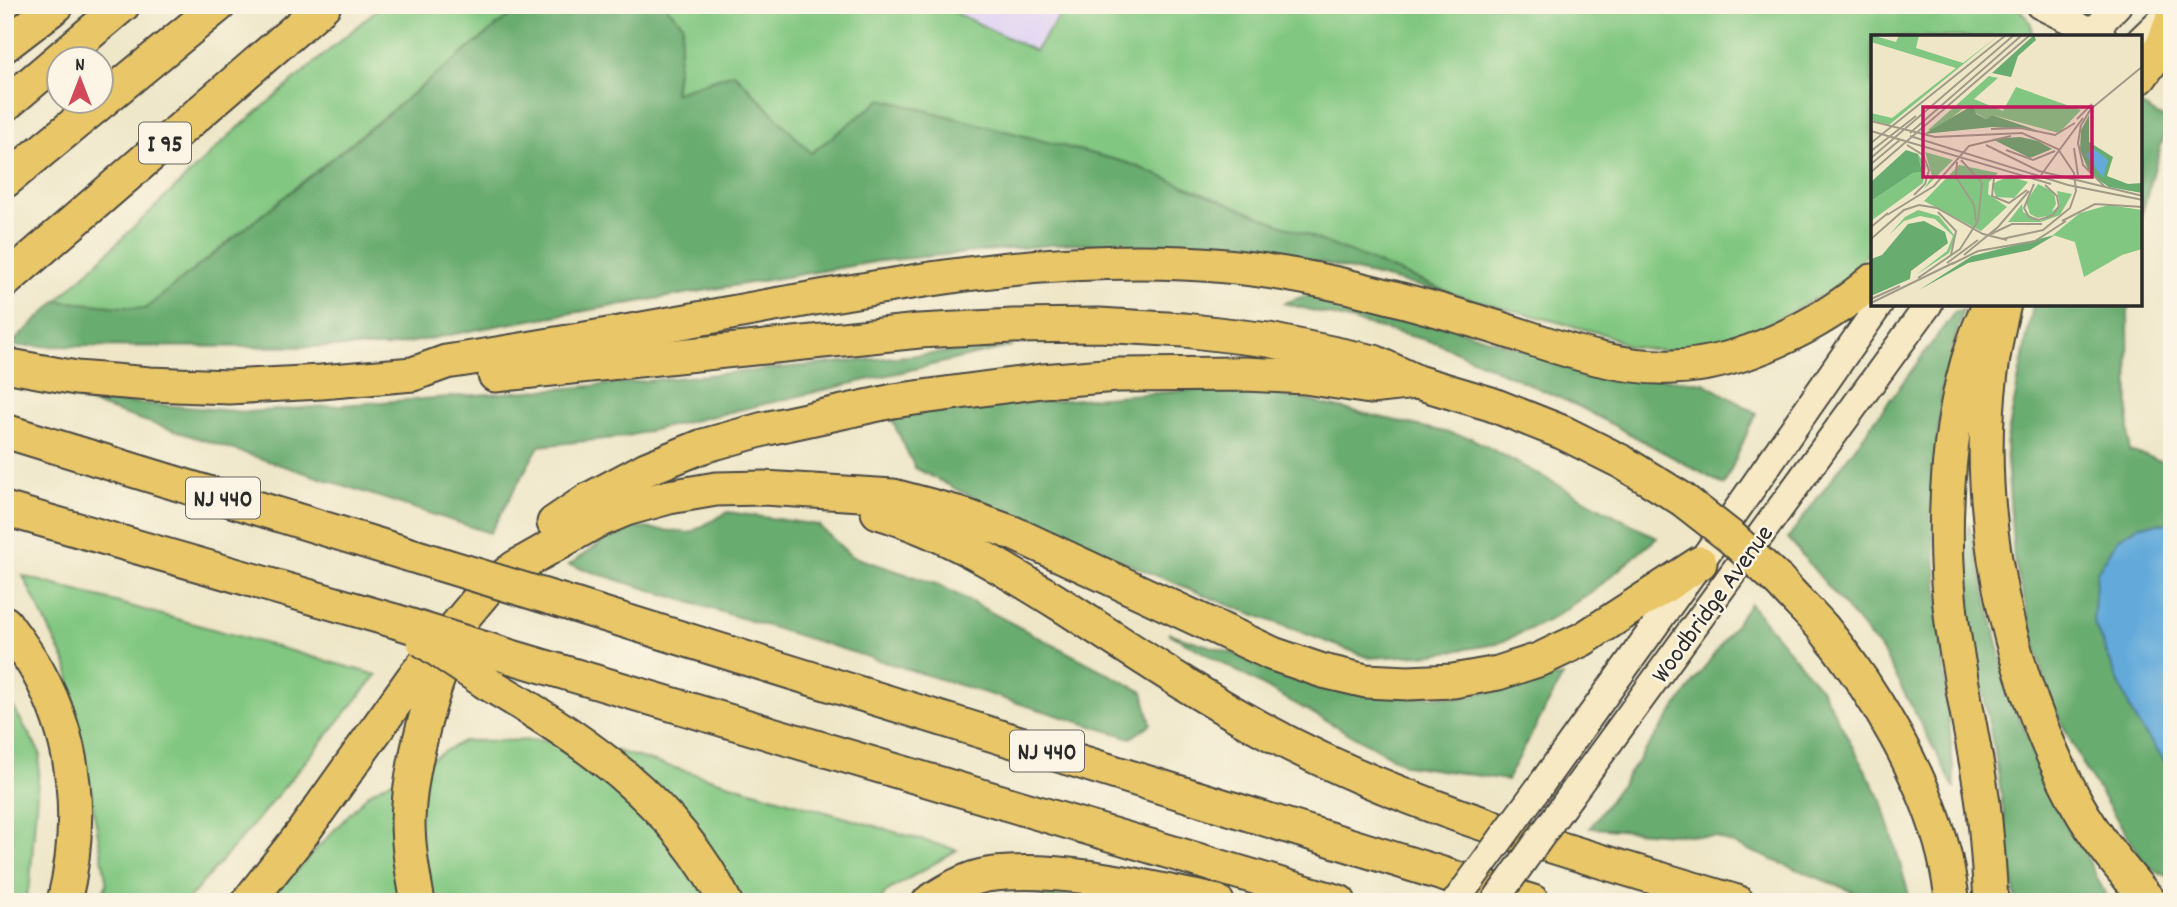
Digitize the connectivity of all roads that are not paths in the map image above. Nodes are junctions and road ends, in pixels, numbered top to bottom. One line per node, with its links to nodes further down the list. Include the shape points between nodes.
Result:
1 (57, 5): 11 (highway)
2 (123, 5): 13 (highway)
3 (219, 5): 14 (highway)
4 (324, 5): 15 (highway, I 95)
5 (2039, 5): 9 (main road)
6 (2118, 5): 9 (main road)
7 (2172, 9): 10 (main road)
8 (2172, 21): 12 (highway, via 2163,45)
9 (2094, 35)
10 (2142, 38)
11 (5, 45)
12 (2142, 74)
13 (5, 105)
14 (5, 181)
15 (5, 281)
16 (1871, 282): 22 (highway, via 1853,298 1791,334 1721,360 1672,367 1601,358 1321,279 1184,263 1111,262 1043,264 909,281 446,362)
17 (1879, 306): 27 (main road, Woodbridge Avenue)
18 (1928, 306): 40 (main road, Woodbridge Avenue, bridge)
19 (1988, 306): 44 (highway, via 1956,415 1946,517 1952,623 1982,800)
20 (2004, 306): 45 (highway, via 1992,369 1986,467 1998,574 2011,634 2052,752 2078,806 2114,861)
21 (7, 366): 22 (highway, via 76,378 229,387)
22 (413, 374): 23 (highway, via 445,381 919,331 1099,325 1269,340 1374,362)
23 (1417, 382): 28 (highway, via 1370,387 1245,374 1117,375 965,390 827,414 703,446 646,469 539,533); 43 (highway, bridge, via 1491,404 1622,462 1682,499 1780,582 1823,628 1864,683 1896,738 1944,853)
24 (5, 431): 41 (highway, NJ 440, bridge)
25 (808, 492): 27 (highway, via 893,496 957,513 1013,533 1273,654 1366,681 1452,681 1541,659 1583,639); 28 (highway, via 716,489 669,496 595,522); 42 (highway, via 947,537 1260,729 1334,766 1487,825)
26 (5, 509): 30 (highway, NJ 440)
27 (1700, 563): 39 (main road, Woodbridge Avenue, bridge)
28 (516, 567): 29 (highway, via 487,589)
29 (464, 615): 33 (highway); 34 (highway, via 444,660 412,778 408,821)
30 (395, 621): 35 (highway, bridge, via 620,770 690,845); 38 (highway, NJ 440, bridge)
31 (5, 623): 32 (highway, via 38,671 68,749 76,806 74,853)
32 (64, 902)
33 (248, 902)
34 (418, 902)
35 (725, 902)
36 (929, 902): 37 (highway, via 985,875 1023,873 1116,881)
37 (1217, 902)
38 (1339, 902)
39 (1455, 902)
40 (1494, 902)
41 (1533, 902)
42 (1737, 902)
43 (1953, 902)
44 (1992, 902)
45 (2150, 902)

